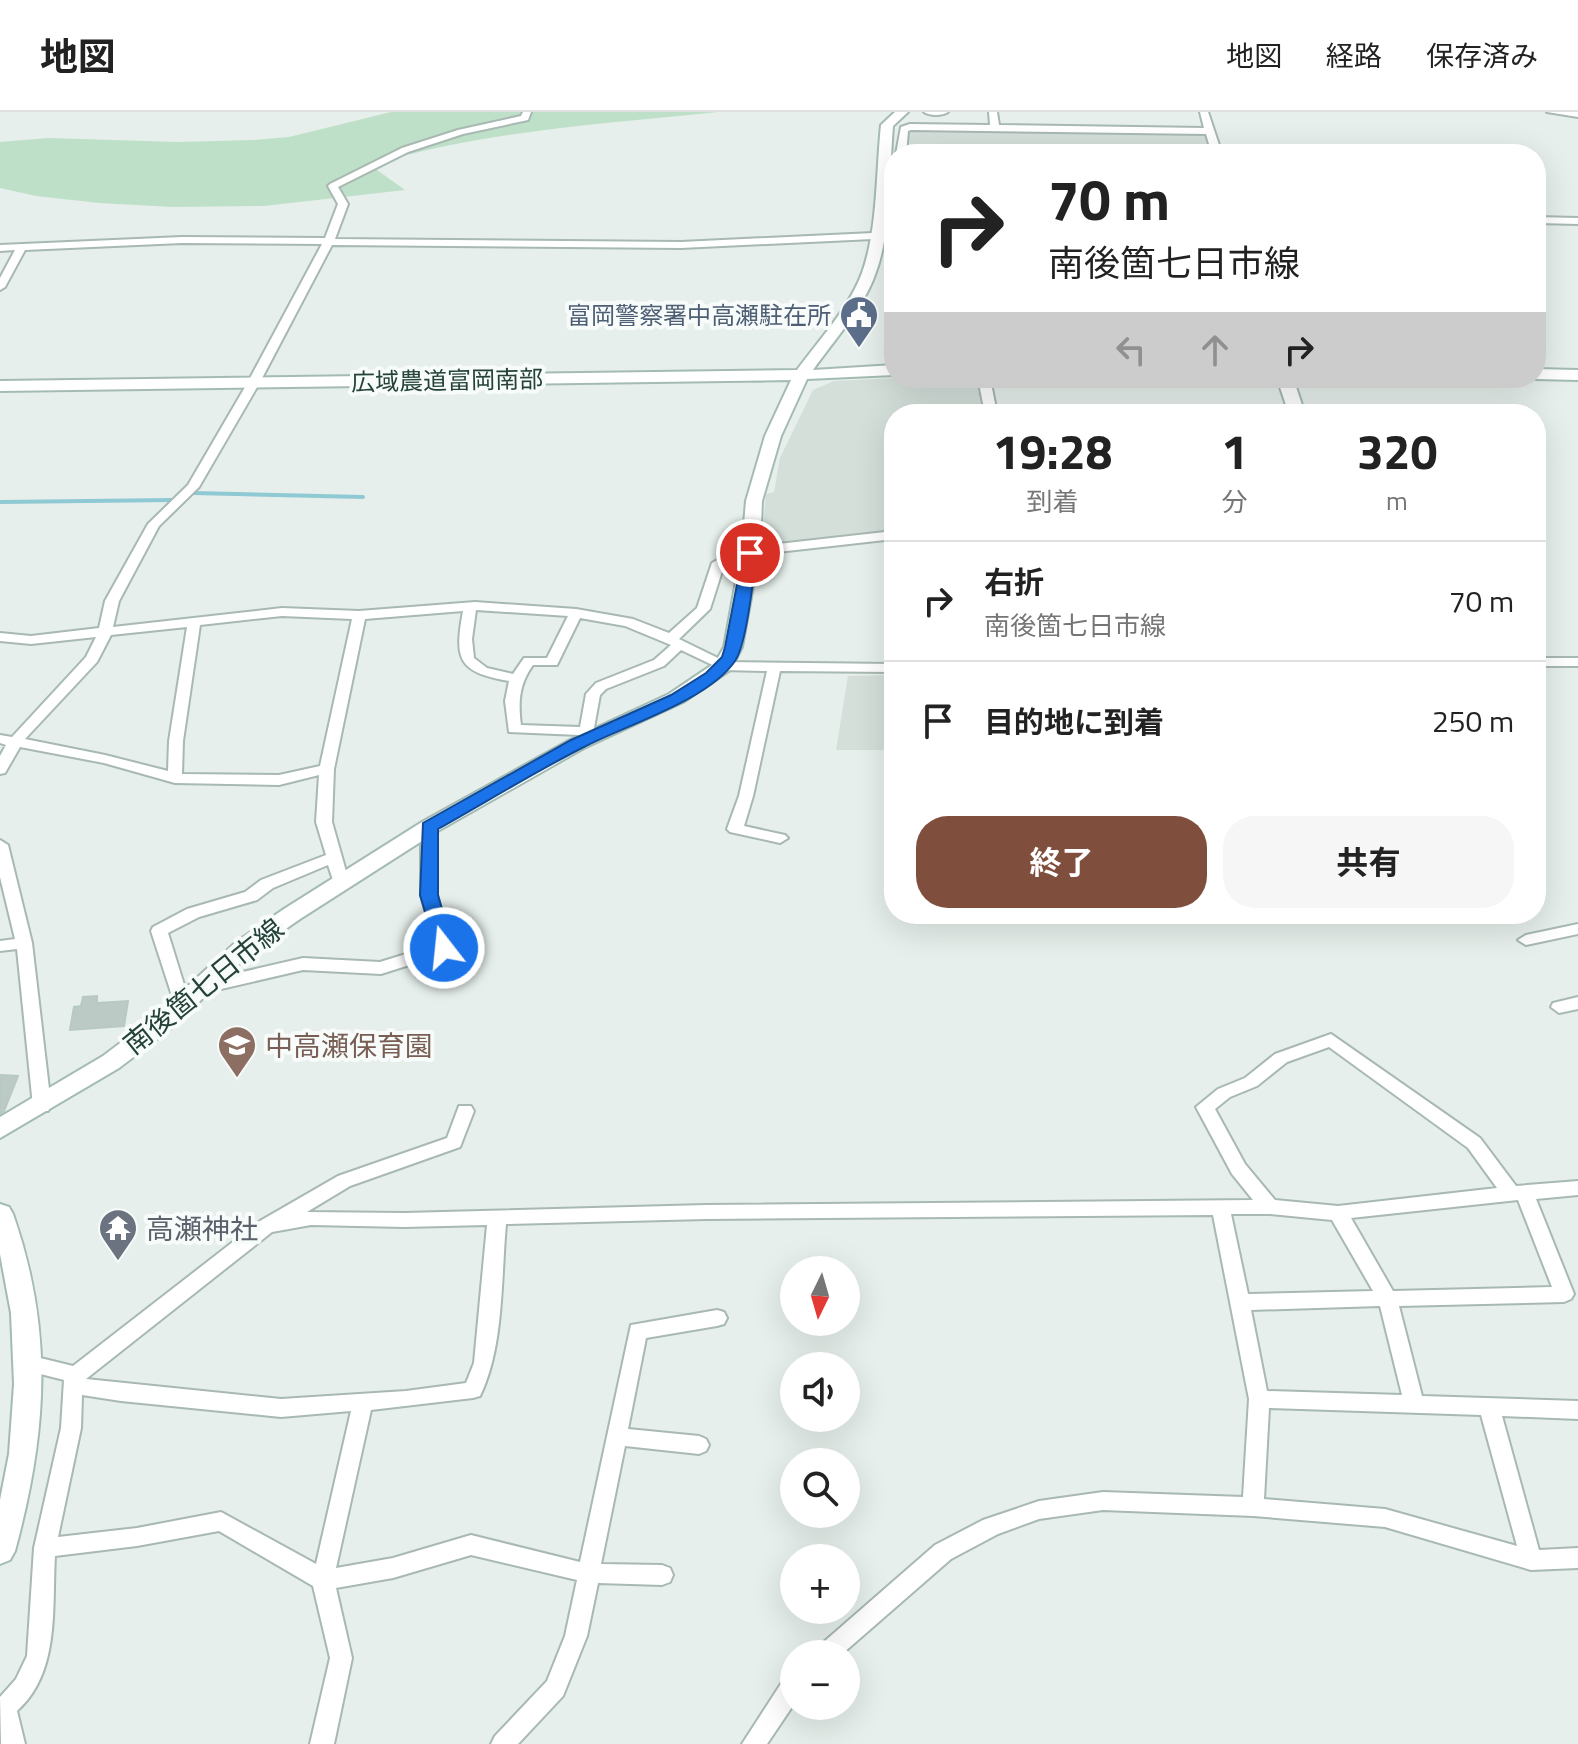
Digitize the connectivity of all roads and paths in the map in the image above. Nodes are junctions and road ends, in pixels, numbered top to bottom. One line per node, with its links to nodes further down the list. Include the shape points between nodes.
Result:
1 (527, 112): 18 (street, via 525,118 405,150 337,182 333,186 343,204)
2 (902, 112): 11 (main road, via 887,125)
3 (928, 112): 4 (street)
4 (944, 112)
5 (993, 112): 9 (street)
6 (1204, 112): 10 (street)
7 (1551, 112): 8 (street)
8 (1578, 114)
9 (995, 129): 10 (street); 12 (street, via 904,129)
10 (1210, 131): 13 (street)
11 (890, 144)
12 (897, 144)
13 (1214, 144)
14 (1546, 220): 15 (street)
15 (1578, 221)
16 (884, 235): 18 (street, via 681,245)
17 (884, 237): 24 (main road, via 860,291)
18 (329, 240): 19 (street); 26 (street)
19 (22, 247): 20 (street); 21 (street)
20 (0, 248)
21 (0, 287)
22 (884, 371): 24 (main road, 広域農道富岡南部)
23 (1546, 374): 25 (main road)
24 (801, 375): 26 (main road, 広域農道富岡南部); 29 (main road, via 757,488)
25 (1578, 375)
26 (254, 382): 27 (main road, 広域農道富岡南部); 34 (street, via 193,487 154,524 112,601)
27 (0, 386)
28 (884, 536): 29 (street)
29 (750, 551): 36 (street, via 717,566 703,609); 39 (main road, via 733,647)
30 (470, 607): 31 (street); 32 (street); 42 (street, via 465,659 470,666)
31 (576, 613): 36 (street, via 628,622); 42 (street, via 552,662 529,661)
32 (359, 615): 33 (street, via 282,612); 45 (street)
33 (194, 622): 34 (street); 47 (street)
34 (105, 633): 35 (street, via 31,640); 44 (street, via 92,659)
35 (0, 637)
36 (676, 642): 39 (street); 43 (street, via 659,663 593,694)
37 (1546, 662): 38 (street)
38 (1578, 662)
39 (723, 666): 41 (street); 43 (main road, 南後箇七日市線, via 676,698)
40 (884, 668): 41 (street)
41 (774, 669): 49 (street, via 735,829)
42 (515, 678): 43 (street, via 514,729)
43 (586, 735): 48 (main road, 南後箇七日市線)
44 (7, 740): 46 (street); 47 (street)
45 (327, 769): 47 (street, via 279,780); 51 (street, via 324,822)
46 (0, 770)
47 (175, 778)
48 (429, 827): 52 (main road, 南後箇七日市線); 57 (street, via 429,895 444,948 381,968 303,964)
49 (780, 838)
50 (0, 845): 55 (street)
51 (334, 857): 52 (street); 59 (street, via 159,931)
52 (341, 882): 57 (main road, 南後箇七日市線, via 243,948)
53 (1578, 929): 54 (street)
54 (1526, 940)
55 (24, 943): 56 (street); 61 (street)
56 (0, 946)
57 (206, 983): 59 (main road, 南後箇七日市線)
58 (1578, 1003): 60 (street)
59 (182, 1004): 61 (main road, 南後箇七日市線, via 111,1062)
60 (1559, 1007)
61 (42, 1106): 63 (main road, 南後箇七日市線)
62 (465, 1111): 71 (street, via 454,1142 344,1181)
63 (0, 1129)
64 (1578, 1188): 65 (street)
65 (1518, 1195): 66 (street, via 1474,1143 1331,1040 1281,1058 1205,1107 1238,1169); 68 (street); 72 (street, via 1564,1294)
66 (1270, 1207): 67 (street); 68 (street)
67 (1221, 1210): 70 (street, via 721,1211); 73 (street)
68 (1338, 1213): 72 (street)
69 (0, 1214): 75 (main road, via 9,1236)
70 (497, 1218): 71 (street, via 311,1218); 78 (street, via 484,1363 473,1390)
71 (267, 1226): 76 (street)
72 (1388, 1299): 73 (street); 79 (street)
73 (1242, 1302): 77 (street)
74 (717, 1318): 82 (street, via 638,1331)
75 (28, 1363): 76 (street); 86 (main road, via 18,1484)
76 (74, 1380): 78 (street, via 121,1393 281,1408); 85 (street, via 71,1428)
77 (1259, 1399): 79 (street); 84 (street)
78 (363, 1401): 91 (street)
79 (1414, 1404): 80 (street)
80 (1489, 1407): 81 (street); 88 (street)
81 (1578, 1410)
82 (618, 1437): 83 (street); 89 (street)
83 (699, 1445)
84 (1253, 1507): 88 (street, via 1385,1518); 92 (street, via 1103,1501 1039,1510 943,1552)
85 (45, 1548): 91 (street, via 221,1521); 94 (street, via 38,1656 33,1673)
86 (0, 1551)
87 (1578, 1558): 88 (street)
88 (1531, 1560)
89 (587, 1573): 90 (street); 91 (street, via 471,1545 393,1568); 97 (street, via 576,1636 555,1688)
90 (662, 1575)
91 (323, 1580): 96 (street, via 341,1658)
92 (842, 1640)
93 (780, 1705): 98 (street)
94 (2, 1708): 95 (street)
95 (13, 1744)
96 (322, 1744)
97 (503, 1744)
98 (754, 1744)

